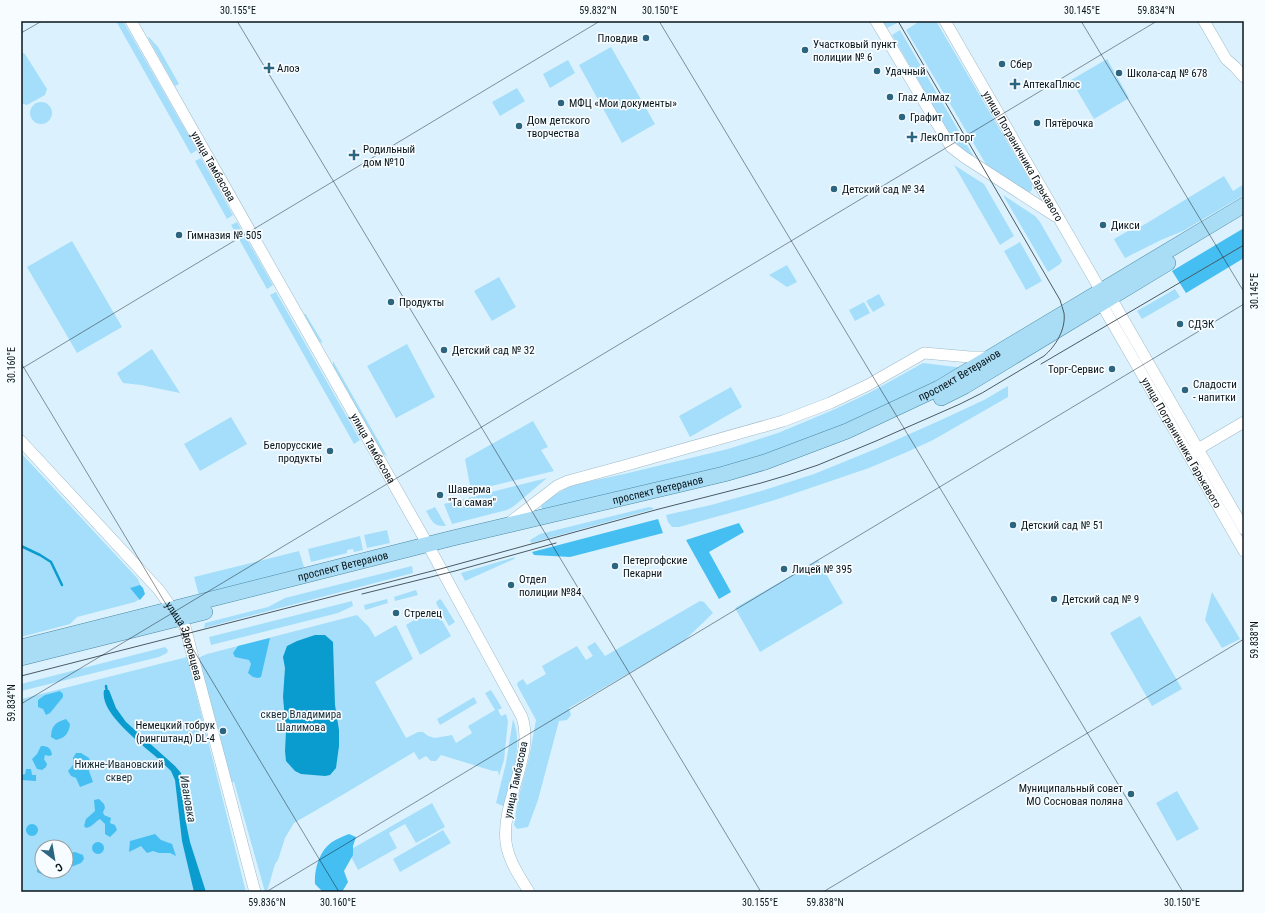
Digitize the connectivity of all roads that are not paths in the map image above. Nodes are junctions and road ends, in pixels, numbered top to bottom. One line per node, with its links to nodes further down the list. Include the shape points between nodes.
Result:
1 (131, 21): 16 (street, улица Тамбасова)
2 (876, 21): 8 (street, via 951,147)
3 (945, 21): 8 (street, улица Пограничника Гарькавого)
4 (1204, 21): 5 (street, via 1226,59)
5 (1244, 77)
6 (1244, 205): 9 (main road, проспект Ветеранов)
7 (1244, 217): 9 (main road, проспект Ветеранов)
8 (1058, 218): 9 (street, улица Пограничника Гарькавого)
9 (1104, 297): 10 (main road, проспект Ветеранов); 13 (street, улица Пограничника Гарькавого); 16 (main road, проспект Ветеранов, via 965,386 811,456 746,478 479,542)
10 (991, 357): 14 (main road, проспект Ветеранов, via 939,388 887,413 766,462); 14 (street, via 924,353 868,385 783,421 568,481 557,486)
11 (1244, 422): 13 (street)
12 (21, 441): 18 (street, улица Здоровцева, via 159,590)
13 (1193, 451): 15 (street, улица Пограничника Гарькавого); 17 (street, улица Пограничника Гарькавого)
14 (505, 526): 16 (main road, проспект Ветеранов)
15 (1244, 529)
16 (430, 550): 18 (main road, проспект Ветеранов, via 297,588); 22 (street, улица Тамбасова, via 516,705 525,726 524,747 508,809 506,844)
17 (1244, 551)
18 (176, 614): 19 (main road, проспект Ветеранов); 20 (main road, проспект Ветеранов); 21 (street, улица Здоровцева, via 187,633)
19 (21, 647)
20 (21, 658)
21 (255, 892)
22 (529, 892)

